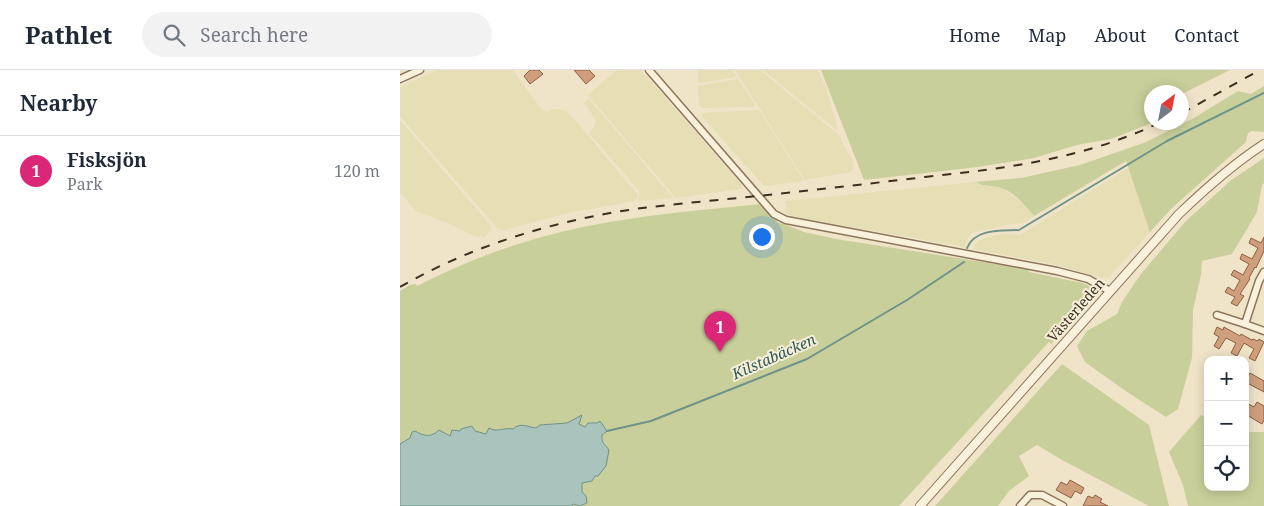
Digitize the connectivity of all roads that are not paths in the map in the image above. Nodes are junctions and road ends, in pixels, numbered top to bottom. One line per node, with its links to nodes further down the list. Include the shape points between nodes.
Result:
1 (420, 70): 3 (street)
2 (649, 70): 6 (street, via 774,214 786,220 1057,271 1088,279)
3 (400, 78)
4 (1264, 144): 6 (street, Västerleden, via 1197,196)
5 (1264, 272): 8 (street)
6 (1110, 291): 10 (street, Västerleden)
7 (1217, 315): 8 (street)
8 (1245, 324): 9 (street)
9 (1264, 331)
10 (920, 506)
11 (1020, 506): 12 (street, via 1035,494)
12 (1063, 506)

